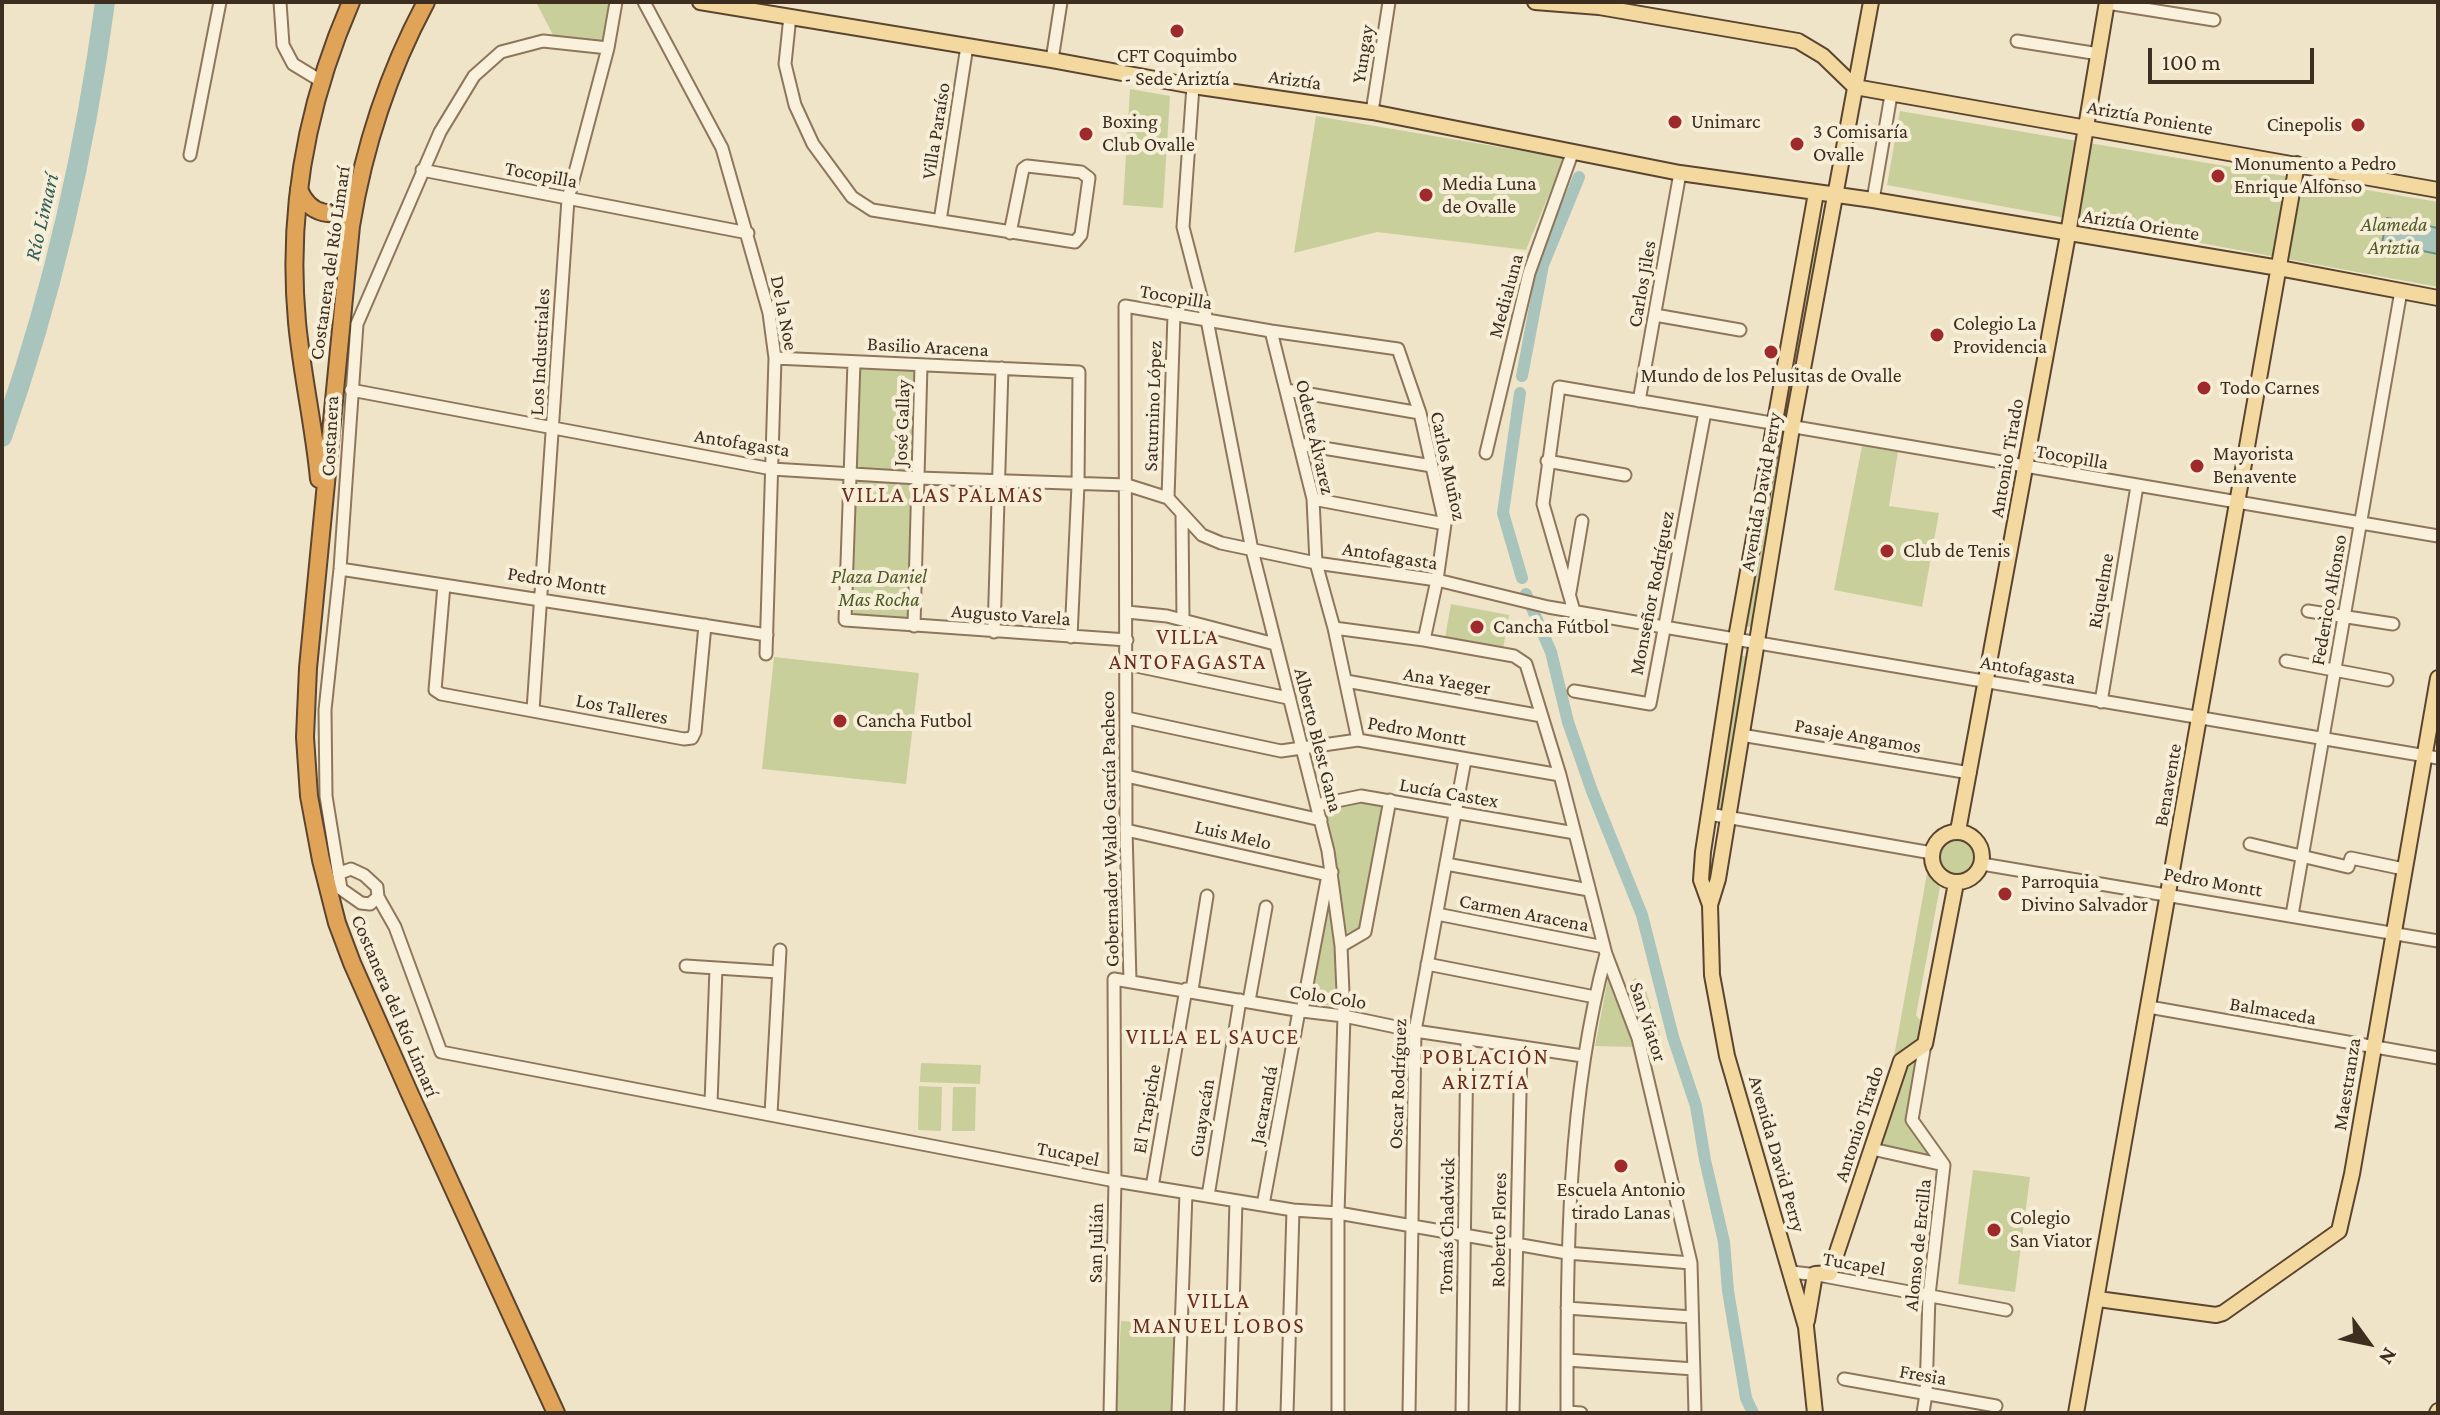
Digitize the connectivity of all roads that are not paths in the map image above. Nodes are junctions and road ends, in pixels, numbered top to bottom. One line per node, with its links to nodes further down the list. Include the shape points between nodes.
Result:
1 (220, 2): 29 (street)
2 (280, 2): 22 (street, via 283,45 293,64)
3 (351, 2): 22 (highway, Costanera del Río Limarí)
4 (426, 2): 39 (highway, Costanera del Río Limarí, via 379,107)
5 (616, 2): 17 (street, Los Industriales)
6 (644, 2): 41 (street, De la Noe, via 722,148)
7 (700, 2): 13 (main road, Ariztía)
8 (1061, 2): 19 (street)
9 (1389, 2): 26 (street, Yungay)
10 (1535, 2): 20 (main road, via 1599,7 1798,41)
11 (1871, 2): 21 (main road, Avenida David Perry)
12 (2107, 3): 14 (street); 18 (main road, Antonio Tirado)
13 (790, 16): 16 (main road, Ariztía); 40 (street, via 785,64 795,105 813,144 852,197 872,210)
14 (2214, 20)
15 (2017, 41): 18 (street)
16 (967, 46): 19 (main road, Ariztía); 40 (street, Villa Paraíso)
17 (608, 48): 31 (street, Costanera, via 543,41 501,52 474,76); 37 (street, Los Industriales)
18 (2099, 54): 27 (main road, Antonio Tirado)
19 (1052, 60): 23 (main road, Ariztía)
20 (1826, 60): 21 (main road); 24 (main road)
21 (1860, 62): 24 (main road, Avenida David Perry)
22 (321, 81): 33 (highway, Costanera del Río Limarí)
23 (1193, 86): 26 (main road, Ariztía); 49 (street, Alberto Blest Gana, via 1183,227)
24 (1855, 87): 25 (main road, Ariztía Poniente); 36 (main road, Avenida David Perry)
25 (1891, 95): 27 (main road, Ariztía Poniente); 38 (street)
26 (1372, 112): 28 (main road, Ariztía)
27 (2086, 127): 30 (main road, Ariztía Poniente); 43 (main road, Antonio Tirado)
28 (1573, 151): 32 (main road, Ariztía); 66 (street, Medialuna, via 1529,273)
29 (190, 155)
30 (2297, 164): 34 (main road, Ariztía Poniente); 44 (main road, Benavente)
31 (422, 170): 37 (street, Tocopilla); 57 (street, Costanera, via 357,324)
32 (1680, 173): 35 (main road, Ariztía); 48 (street, Carlos Jiles)
33 (299, 188): 39 (highway, via 308,205 325,214); 86 (highway, Costanera del Río Limarí, via 296,301 316,448)
34 (2438, 190)
35 (1816, 193): 36 (main road, Ariztía); 62 (main road, Avenida David Perry)
36 (1836, 194): 38 (main road, Ariztía Oriente); 64 (main road, Avenida David Perry)
37 (568, 199): 41 (street, Tocopilla); 63 (street, Los Industriales)
38 (1873, 200): 43 (main road, Ariztía Oriente)
39 (355, 202): 86 (highway, Costanera del Río Limarí)
40 (940, 221): 42 (street)
41 (748, 233): 53 (street, De la Noe)
42 (1010, 233): 42 (street, via 1075,242 1081,235 1089,178 1081,172 1027,166)
43 (2068, 233): 44 (main road, Ariztía Oriente); 69 (main road, Antonio Tirado)
44 (2279, 268): 45 (main road, Ariztía Oriente); 80 (main road, Benavente)
45 (2401, 291): 46 (main road, Ariztía Oriente); 84 (street, Federico Alfonso)
46 (2438, 298)
47 (1174, 314): 49 (street, Tocopilla); 76 (street, Tocopilla, via 1125,306); 78 (street, Saturnino López)
48 (1655, 315): 50 (street); 59 (street, Carlos Jiles)
49 (1207, 320): 51 (street, Tocopilla); 87 (street, Alberto Blest Gana)
50 (1740, 330)
51 (1271, 331): 52 (street, Tocopilla); 58 (street, Odette Álvarez)
52 (1398, 349): 61 (street, Carlos Muñoz)
53 (775, 358): 54 (street, Basilio Aracena); 70 (street, De la Noe)
54 (854, 362): 55 (street, Basilio Aracena); 71 (street)
55 (921, 365): 56 (street, Basilio Aracena); 73 (street, José Gallay)
56 (1002, 368): 74 (street); 75 (street, Basilio Aracena, via 1079,372)
57 (351, 390): 63 (street, Antofagasta); 89 (street, Costanera)
58 (1286, 390): 61 (street); 65 (street, Odette Álvarez)
59 (1639, 401): 60 (street, Tocopilla); 67 (street, Tocopilla, via 1559,387)
60 (1705, 412): 62 (street, Tocopilla); 102 (street, Monseñor Rodríguez)
61 (1420, 413): 68 (street, Carlos Muñoz)
62 (1774, 425): 64 (street, Tocopilla); 107 (main road, Avenida David Perry)
63 (554, 427): 70 (street, Antofagasta); 93 (street, Los Industriales)
64 (1792, 428): 69 (street, Tocopilla); 110 (main road, Avenida David Perry)
65 (1299, 444): 68 (street); 79 (street, Odette Álvarez)
66 (1486, 453)
67 (1547, 461): 72 (street); 92 (street, via 1543,504)
68 (1432, 466): 83 (street, Carlos Muñoz)
69 (2026, 467): 77 (street, Tocopilla); 119 (main road, Antonio Tirado)
70 (772, 469): 71 (street, Antofagasta); 105 (street, De la Noe)
71 (851, 474): 73 (street, Antofagasta); 101 (street, Augusto Varela, via 845,620)
72 (1625, 475)
73 (918, 478): 74 (street, Antofagasta); 101 (street, José Gallay)
74 (999, 482): 75 (street, Antofagasta); 104 (street)
75 (1078, 485): 76 (street, Antofagasta); 106 (street)
76 (1127, 485): 78 (street, Antofagasta); 96 (street, Gobernador Waldo García Pacheco)
77 (2137, 486): 80 (street, Tocopilla); 122 (street, Riquelme)
78 (1168, 498): 81 (street, Antofagasta)
79 (1313, 499): 83 (street); 88 (street, Odette Álvarez)
80 (2238, 503): 84 (street, Tocopilla); 125 (main road, Benavente)
81 (1182, 515): 87 (street, Antofagasta, via 1202,535); 98 (street)
82 (1582, 521): 92 (street)
83 (1445, 524): 90 (street, Carlos Muñoz)
84 (2360, 524): 85 (street, Tocopilla); 97 (street, Federico Alfonso)
85 (2438, 536)
86 (320, 540): 136 (highway, Costanera del Río Limarí, via 305,737)
87 (1252, 550): 88 (street, Antofagasta); 111 (street, Alberto Blest Gana)
88 (1316, 563): 90 (street, Antofagasta); 103 (street, Odette Álvarez)
89 (340, 569): 91 (street, Pedro Montt); 136 (street, Costanera)
90 (1437, 580): 94 (street, Antofagasta); 109 (street, Carlos Muñoz)
91 (444, 585): 93 (street, Pedro Montt); 123 (street, Los Talleres, via 435,690)
92 (1569, 596): 94 (street)
93 (542, 599): 100 (street, Pedro Montt); 123 (street, Los Industriales)
94 (1574, 611): 102 (street, Antofagasta)
95 (2308, 611): 97 (street)
96 (1127, 612): 98 (street); 108 (street, Gobernador Waldo García Pacheco)
97 (2344, 616): 99 (street); 115 (street, Federico Alfonso)
98 (1183, 620): 111 (street)
99 (2393, 624)
100 (705, 625): 105 (street, Pedro Montt); 123 (street, Los Talleres, via 692,738)
101 (914, 626): 104 (street, Augusto Varela)
102 (1664, 627): 107 (street, Antofagasta); 120 (street, Monseñor Rodríguez, via 1650,704)
103 (1334, 628): 109 (street); 118 (street, Odette Álvarez)
104 (994, 632): 106 (street, Augusto Varela)
105 (767, 635): 112 (street, De la Noe)
106 (1071, 637): 108 (street, Augusto Varela)
107 (1736, 638): 110 (street, Antofagasta); 140 (main road, Avenida David Perry)
108 (1127, 640): 114 (street, Gobernador Waldo García Pacheco)
109 (1424, 640): 124 (street, San Viator, via 1514,656 1526,664)
110 (1756, 642): 119 (street, Antofagasta); 127 (main road, Avenida David Perry)
111 (1275, 644): 121 (street, Alberto Blest Gana)
112 (766, 654)
113 (2286, 661): 115 (street)
114 (1127, 664): 121 (street); 126 (street, Gobernador Waldo García Pacheco)
115 (2335, 670): 117 (street); 128 (street, Federico Alfonso)
116 (2438, 678): 131 (main road, Maestranza)
117 (2387, 680)
118 (1346, 681): 124 (street, Ana Yaeger); 129 (street, Odette Álvarez)
119 (1987, 681): 122 (street, Antofagasta); 133 (main road, Antonio Tirado)
120 (1574, 691)
121 (1288, 698): 130 (street, Alberto Blest Gana)
122 (2101, 702): 125 (street, Antofagasta)
123 (533, 710)
124 (1542, 716): 134 (street, San Viator)
125 (2200, 716): 128 (street, Antofagasta); 156 (main road, Benavente)
126 (1127, 718): 130 (street, Pedro Montt, via 1281,751); 135 (street, Gobernador Waldo García Pacheco)
127 (1741, 735): 133 (street, Pasaje Angamos); 141 (main road, Avenida David Perry)
128 (2323, 737): 131 (street, Antofagasta); 148 (street, Federico Alfonso)
129 (1358, 740): 130 (street, Pedro Montt); 132 (street, Pedro Montt)
130 (1303, 748): 138 (street, Alberto Blest Gana)
131 (2431, 756): 151 (main road, Maestranza)
132 (1465, 760): 134 (street, Pedro Montt); 139 (street, Oscar Rodríguez)
133 (1970, 773): 144 (main road, Antonio Tirado)
134 (1560, 775): 145 (street, San Viator)
135 (1126, 776): 142 (street); 143 (street, Gobernador Waldo García Pacheco)
136 (318, 796): 152 (street, Costanera); 218 (highway, Costanera del Río Limarí, via 327,884 344,943)
137 (1390, 800): 138 (street, Lucía Castex, via 1361,796); 139 (street, Lucía Castex); 165 (street, via 1365,932)
138 (1317, 805): 142 (street, Alberto Blest Gana)
139 (1455, 813): 145 (street, Lucía Castex); 149 (street, Oscar Rodríguez)
140 (1709, 814): 141 (street); 159 (main road, Avenida David Perry, via 1701,880)
141 (1728, 818): 147 (street); 159 (main road, Avenida David Perry)
142 (1321, 820): 153 (street, Alberto Blest Gana)
143 (1126, 830): 153 (street, Luis Melo); 173 (street, Gobernador Waldo García Pacheco)
144 (1958, 831): 147 (main road, via 1941,837); 150 (main road, via 1978,842)
145 (1575, 833): 155 (street, San Viator)
146 (2250, 844): 148 (street)
147 (1932, 853): 154 (main road, via 1940,876)
148 (2302, 855): 151 (street, via 2348,867 2351,858); 162 (street, Federico Alfonso)
149 (1446, 864): 155 (street); 161 (street, Oscar Rodríguez)
150 (1982, 864): 154 (main road, via 1972,878); 156 (street, Pedro Montt)
151 (2404, 869): 163 (main road, Maestranza)
152 (340, 873): 158 (street, via 351,869 364,875 377,887); 158 (street, Costanera, via 341,889 361,903)
153 (1330, 874): 165 (street, Alberto Blest Gana); 178 (street, Jacarandá)
154 (1956, 883): 182 (main road)
155 (1589, 890): 167 (street, San Viator)
156 (2169, 894): 162 (street, Pedro Montt); 177 (main road, Benavente)
157 (1207, 896): 174 (street, El Trapiche)
158 (378, 897): 187 (street, Tucapel, via 395,927 441,1052)
159 (1710, 905): 204 (main road, Avenida David Perry, via 1712,975 1727,1056)
160 (1266, 907): 176 (street, Guayacán)
161 (1437, 914): 167 (street, Carmen Aracena); 168 (street, Oscar Rodríguez)
162 (2292, 915): 163 (street, Pedro Montt)
163 (2393, 933): 164 (street, Pedro Montt); 183 (main road, Maestranza)
164 (2438, 941)
165 (1341, 946): 179 (street, Alberto Blest Gana)
166 (780, 950): 171 (street)
167 (1605, 950): 175 (street); 203 (street, San Viator, via 1638,1038)
168 (1427, 964): 175 (street); 180 (street, Oscar Rodríguez)
169 (686, 966): 170 (street)
170 (716, 968): 171 (street); 187 (street)
171 (778, 972): 188 (street)
172 (1114, 979): 173 (street, Colo Colo); 191 (street, San Julián)
173 (1130, 981): 174 (street, Colo Colo)
174 (1189, 990): 176 (street, Colo Colo); 192 (street, El Trapiche)
175 (1595, 997): 185 (street)
176 (1245, 1000): 178 (street, Colo Colo); 194 (street, Guayacán)
177 (2149, 1007): 183 (street, Balmaceda); 207 (main road, Benavente)
178 (1301, 1011): 179 (street, Colo Colo); 196 (street, Jacarandá)
179 (1344, 1016): 180 (street, Colo Colo); 198 (street, Alberto Blest Gana)
180 (1415, 1031): 181 (street, Colo Colo); 199 (street, Oscar Rodríguez)
181 (1467, 1039): 184 (street, Colo Colo); 200 (street, Tomás Chadwick)
182 (1925, 1044): 189 (main road, Antonio Tirado, via 1901,1061); 190 (street, Alonso de Ercilla, via 1912,1120)
183 (2373, 1045): 186 (street, Balmaceda); 207 (main road, Maestranza, via 2339,1231 2216,1315)
184 (1521, 1047): 185 (street, Colo Colo); 201 (street, Roberto Flores)
185 (1583, 1056): 202 (street)
186 (2438, 1058)
187 (711, 1103): 188 (street, Tucapel)
188 (771, 1114): 191 (street, Tucapel)
189 (1872, 1149): 190 (street); 205 (main road, Antonio Tirado, via 1830,1273)
190 (1944, 1165): 206 (street, Alonso de Ercilla)
191 (1115, 1181): 192 (street, Tucapel); 219 (street, San Julián)
192 (1152, 1187): 193 (street, Tucapel)
193 (1186, 1193): 194 (street, Tucapel); 220 (street)
194 (1208, 1196): 195 (street, Tucapel)
195 (1236, 1201): 196 (street, Tucapel); 221 (street)
196 (1263, 1205): 197 (street, Tucapel)
197 (1293, 1210): 198 (street, Tucapel); 222 (street)
198 (1338, 1213): 199 (street, Tucapel); 223 (street, Alberto Blest Gana)
199 (1412, 1228): 200 (street, Tucapel); 224 (street, Oscar Rodríguez)
200 (1465, 1237): 201 (street, Tucapel); 225 (street, Tomás Chadwick)
201 (1517, 1245): 202 (street, Tucapel); 226 (street, Roberto Flores)
202 (1567, 1253): 203 (street, Tucapel); 208 (street)
203 (1691, 1263): 210 (street, San Viator)
204 (1791, 1272): 205 (street, Tucapel); 211 (main road, Avenida David Perry)
205 (1815, 1274): 206 (street, Tucapel); 211 (main road)
206 (1929, 1295): 209 (street, Tucapel); 215 (street, Alonso de Ercilla)
207 (2098, 1299): 231 (main road, Benavente)
208 (1567, 1308): 210 (street); 212 (street)
209 (2006, 1310)
210 (1692, 1317): 213 (street, San Viator)
211 (1806, 1327): 229 (main road, Avenida David Perry)
212 (1567, 1360): 213 (street); 217 (street)
213 (1694, 1369): 228 (street, San Viator)
214 (1844, 1379): 215 (street, Fresia)
215 (1926, 1394): 216 (street, Fresia); 230 (street, Alonso de Ercilla)
216 (1996, 1406)
217 (1567, 1412): 227 (street)
218 (556, 1413)
219 (1110, 1413)
220 (1178, 1413)
221 (1230, 1413)
222 (1287, 1413)
223 (1338, 1413)
224 (1409, 1413)
225 (1462, 1413)
226 (1513, 1413)
227 (1581, 1413)
228 (1695, 1413)
229 (1815, 1413)
230 (1923, 1413)
231 (2076, 1413)

